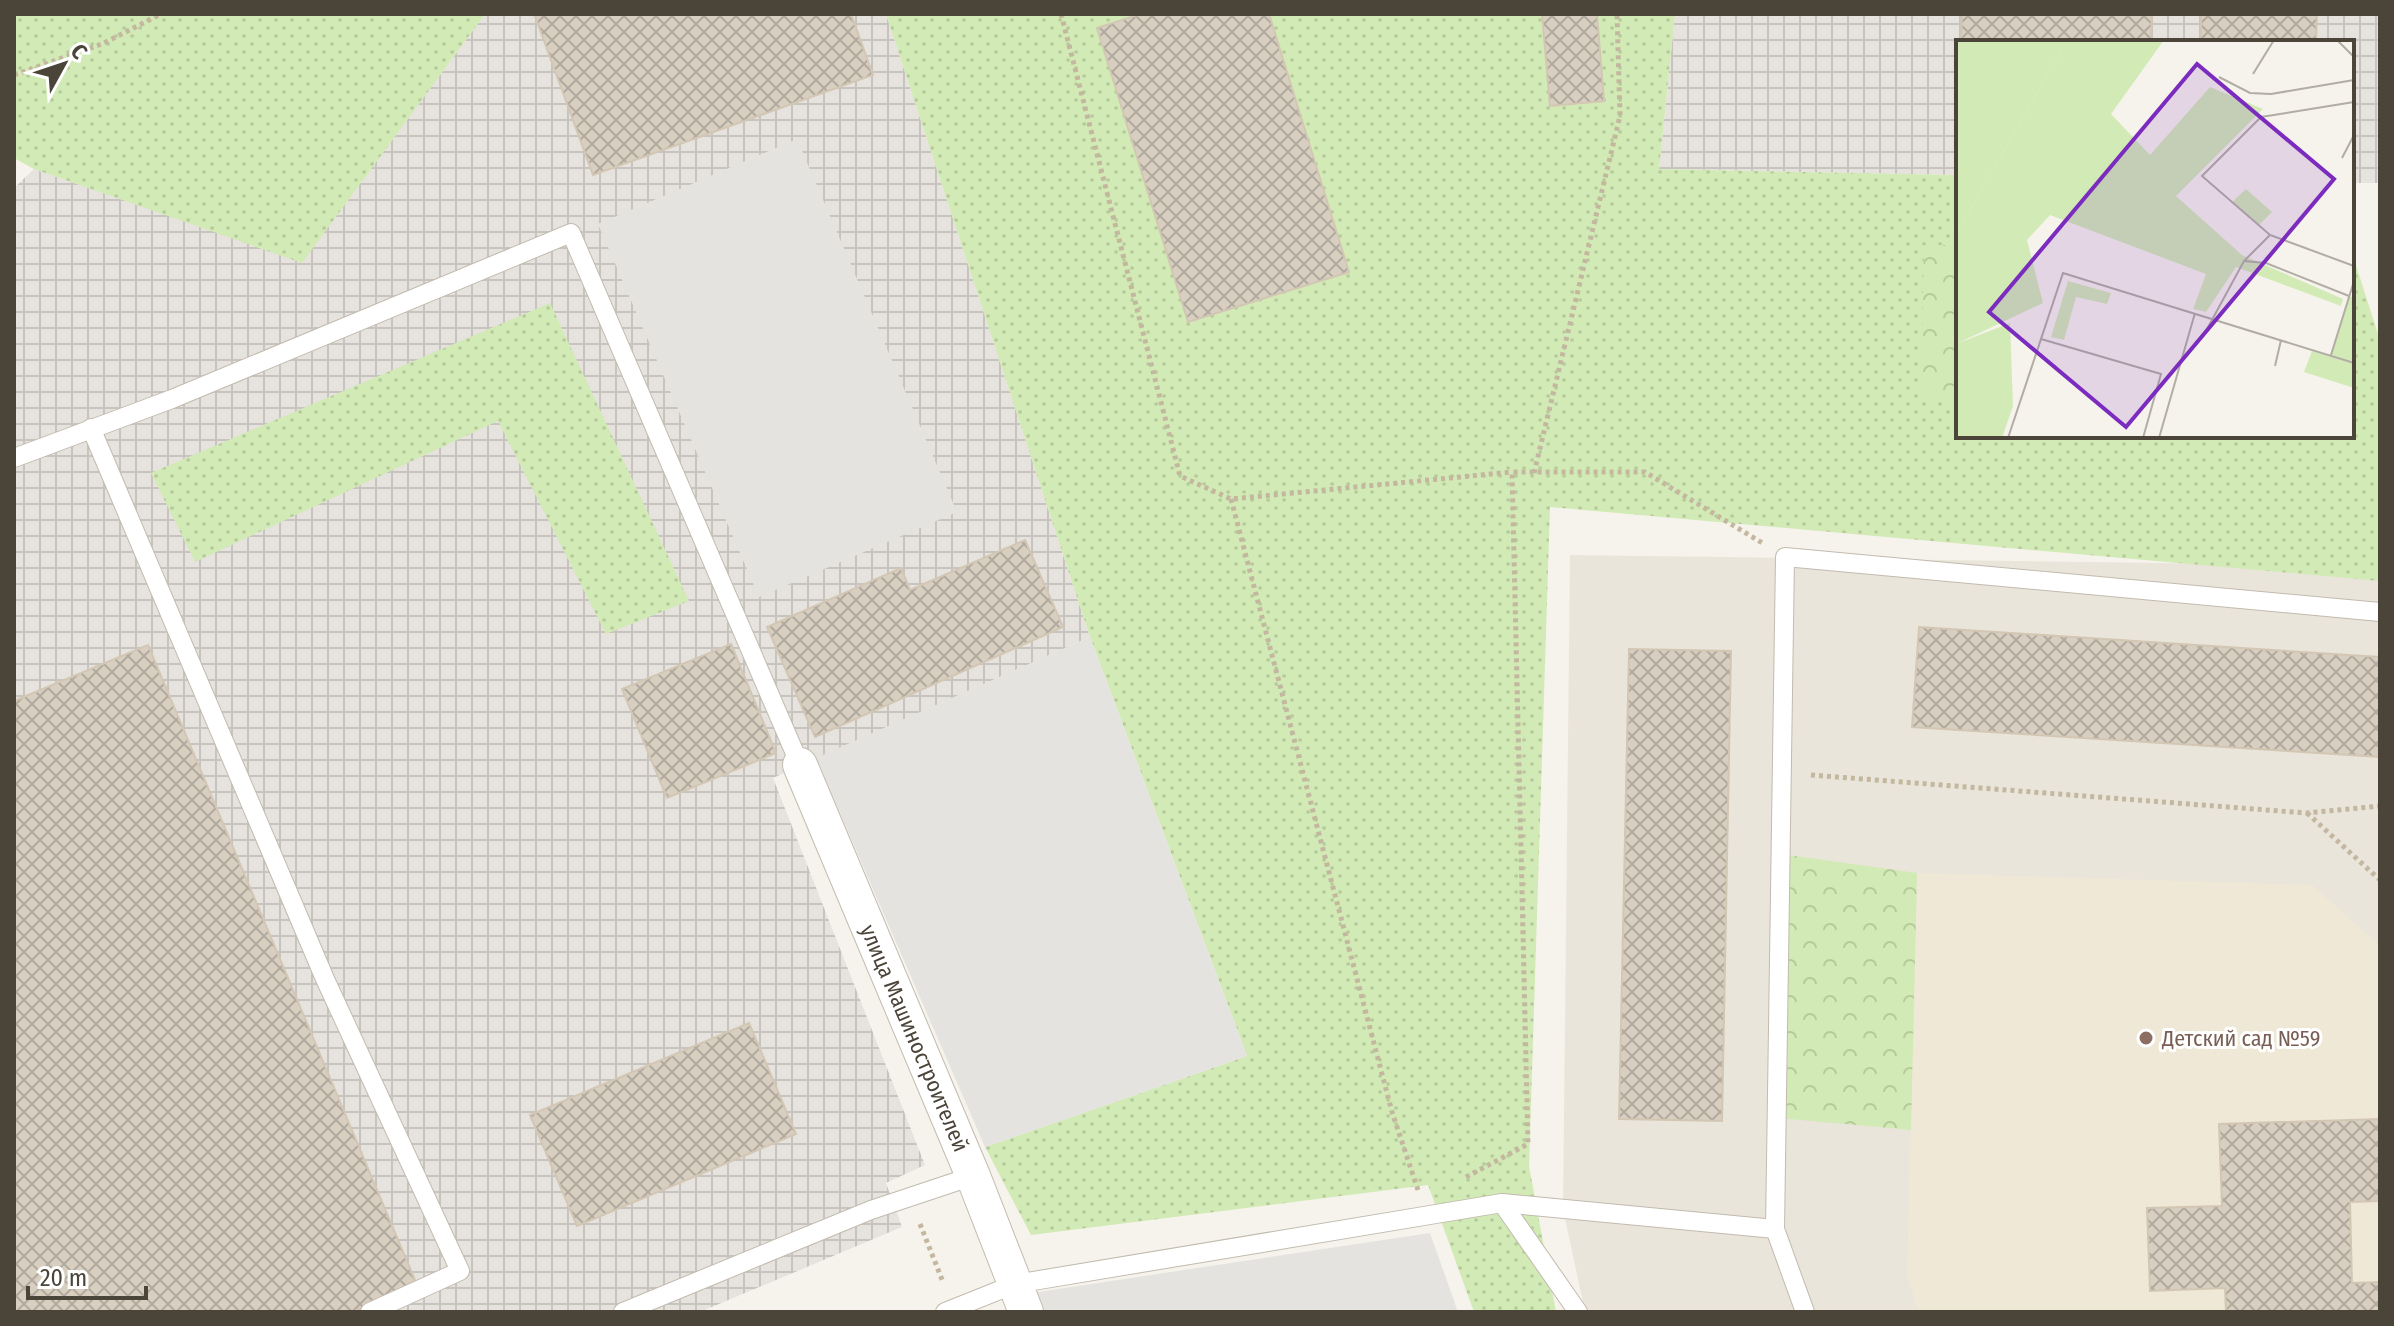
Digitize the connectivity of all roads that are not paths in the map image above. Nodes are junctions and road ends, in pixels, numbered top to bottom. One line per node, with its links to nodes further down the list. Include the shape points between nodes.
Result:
1 (91, 428): 2 (lane); 4 (lane, via 571,233); 9 (lane, via 325,979 460,1271)
2 (14, 458)
3 (2380, 612): 7 (lane, via 1785,557)
4 (800, 765): 5 (street, улица Машиностроителей)
5 (973, 1176): 8 (street, улица Машиностроителей); 10 (lane, via 871,1210)
6 (1502, 1203): 7 (lane); 8 (lane); 12 (lane)
7 (1775, 1229): 13 (lane)
8 (1020, 1298): 11 (lane)
9 (370, 1312)
10 (623, 1312)
11 (945, 1312)
12 (1578, 1312)
13 (1805, 1312)

